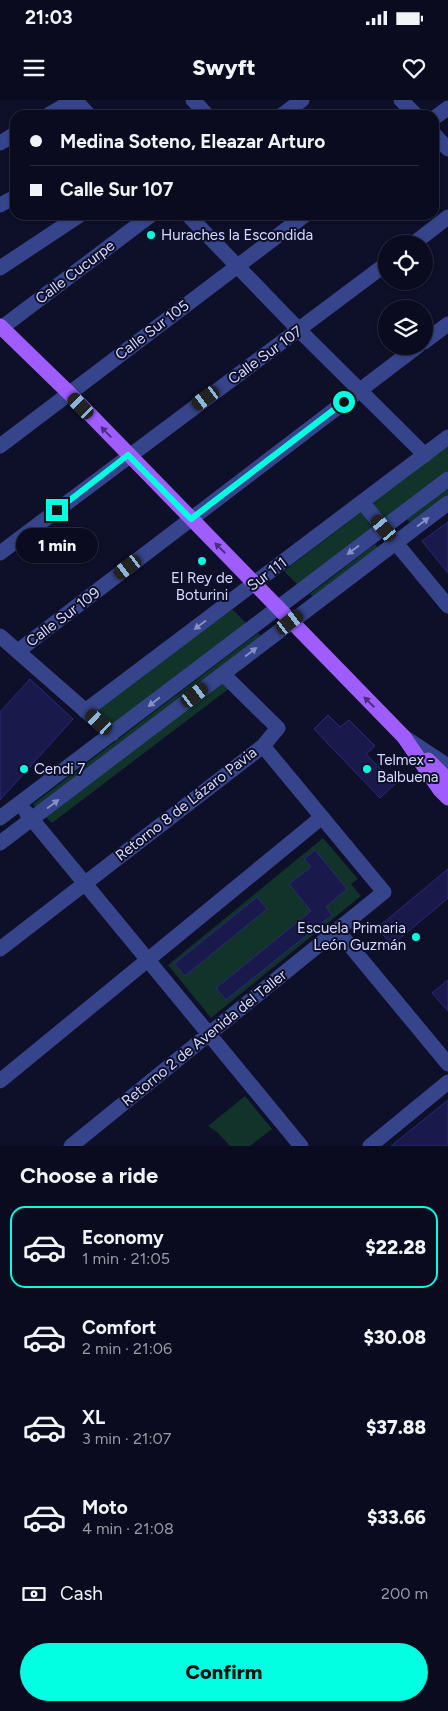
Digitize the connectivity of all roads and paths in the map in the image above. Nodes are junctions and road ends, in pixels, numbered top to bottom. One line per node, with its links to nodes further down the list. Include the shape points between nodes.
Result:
1 (74, 100): 5 (street); 6 (street)
2 (193, 100): 7 (street)
3 (302, 100): 8 (street)
4 (401, 100): 9 (street)
5 (57, 110)
6 (84, 110)
7 (202, 110)
8 (289, 110)
9 (411, 110)
10 (439, 139): 11 (street)
11 (448, 149)
12 (448, 217): 17 (street)
13 (144, 220): 22 (street, Calle Cucurpe)
14 (193, 220): 18 (street)
15 (299, 220): 18 (street, Calle Sur 105)
16 (57, 221): 19 (street)
17 (425, 235)
18 (238, 266): 23 (street); 27 (street, Calle Sur 105)
19 (0, 268)
20 (378, 270): 23 (street, Calle Sur 107)
21 (448, 324): 24 (street)
22 (1, 328): 27 (main road)
23 (299, 330): 26 (street); 30 (street, Calle Sur 107)
24 (433, 335)
25 (406, 355): 26 (street, Calle Sur 109)
26 (360, 390): 31 (street); 35 (street, Calle Sur 109)
27 (69, 393): 29 (street, Calle Sur 105); 30 (main road, one-way to 27)
28 (448, 437): 31 (street, Sur 111)
29 (0, 446)
30 (128, 455): 35 (main road); 38 (street, Calle Sur 107)
31 (425, 455): 33 (street, Sur 111)
32 (448, 479): 36 (street)
33 (362, 502): 36 (street); 39 (street, Sur 111)
34 (448, 503): 37 (street, one-way to 34)
35 (191, 519): 39 (main road, one-way to 35); 44 (street, Calle Sur 109)
36 (384, 528): 37 (street); 41 (street, one-way to 41)
37 (396, 542): 40 (street); 42 (street)
38 (0, 553)
39 (254, 583): 41 (main road); 46 (street, Sur 111, one-way to 46)
40 (448, 606)
41 (277, 608): 42 (main road); 47 (street, one-way to 47)
42 (290, 622): 45 (street, one-way to 42); 48 (main road, one-way to 42)
43 (0, 637): 44 (street)
44 (18, 652): 46 (street)
45 (223, 674): 49 (street, via 278,728); 56 (street, one-way to 45)
46 (85, 711): 47 (street)
47 (112, 734): 53 (street)
48 (404, 737): 50 (street); 51 (main road); 52 (main road)
49 (263, 746): 55 (street, Retorno 8 de Lázaro Pavia); 58 (street, Retorno 8 de Lázaro Pavia)
50 (448, 766)
51 (448, 780)
52 (448, 798)
53 (19, 803): 54 (street); 56 (street)
54 (0, 818)
55 (322, 818): 59 (street, Retorno 8 de Lázaro Pavia); 62 (street)
56 (32, 819): 57 (street); 58 (street)
57 (0, 844)
58 (84, 883): 61 (street, Retorno 8 de Lázaro Pavia); 62 (street)
59 (384, 892): 60 (street, Retorno 2 de Avenida del Taller)
60 (337, 930): 63 (street, Retorno 2 de Avenida del Taller); 64 (street)
61 (0, 949)
62 (148, 960): 63 (street); 65 (street)
63 (209, 1034): 67 (street, Retorno 2 de Avenida del Taller); 68 (street)
64 (448, 1064)
65 (0, 1081)
66 (448, 1082): 69 (street)
67 (71, 1146)
68 (301, 1146)
69 (370, 1146)

